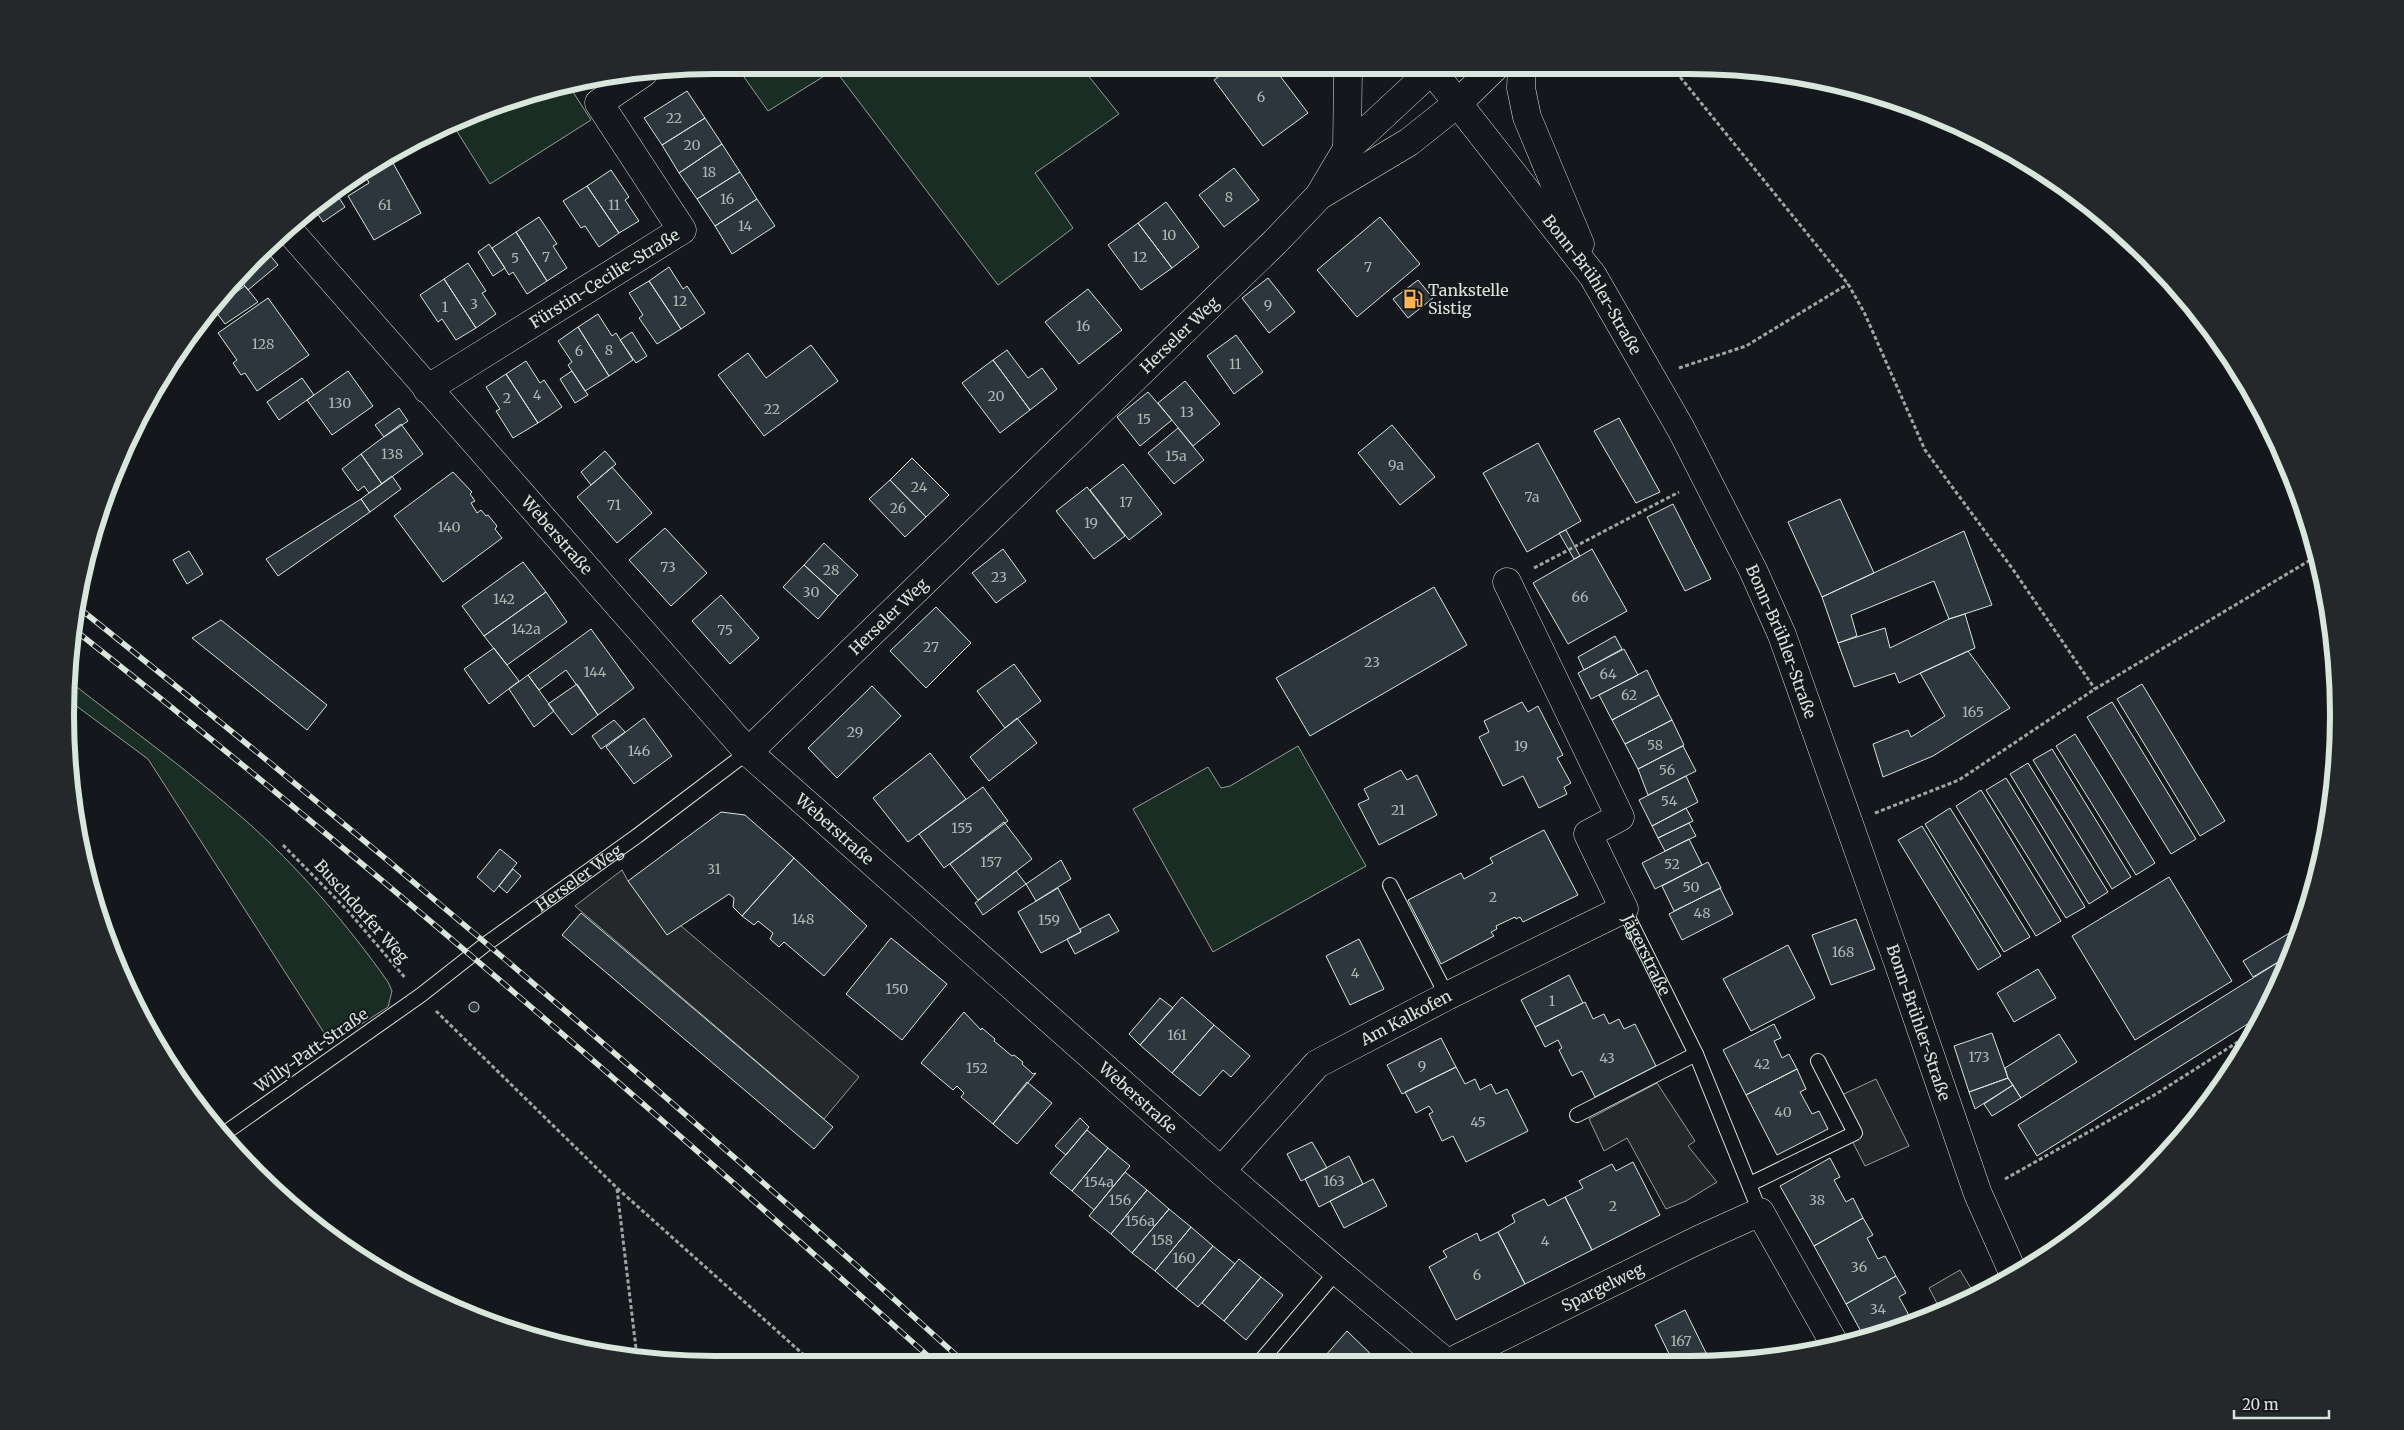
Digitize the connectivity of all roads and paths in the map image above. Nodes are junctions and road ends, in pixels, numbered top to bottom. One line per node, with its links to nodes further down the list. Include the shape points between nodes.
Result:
1 (1348, 74): 9 (street)
2 (1426, 74): 9 (street, Herseler Weg)
3 (1436, 74): 8 (street, Bonn-Brühler-Straße)
4 (1488, 74): 8 (street, Herseler Weg)
5 (1522, 74): 12 (street, via 1527,117)
6 (1678, 74): 13 (path)
7 (635, 79): 15 (street, Fürstin-Cecilie-Straße, via 599,103 682,230)
8 (1458, 103): 10 (street, Herseler Weg, via 1408,142); 12 (street, Bonn-Brühler-Straße)
9 (1347, 148): 10 (street, Herseler Weg)
10 (1319, 196): 20 (street, Herseler Weg)
11 (292, 233): 15 (street, Weberstraße)
12 (1593, 276): 14 (street, Bonn-Brühler-Straße)
13 (1848, 284): 14 (path, via 1746,346); 19 (path, via 1864,312 1924,450 2012,568)
14 (1652, 380): 21 (street, Bonn-Brühler-Straße, via 1705,476 1779,627)
15 (428, 389): 20 (street, Weberstraße)
16 (1663, 500): 18 (path)
17 (2311, 560): 19 (path)
18 (1518, 577): 24 (street, Jägerstraße, via 1620,817 1588,834)
19 (2095, 689): 21 (path, via 1959,780)
20 (748, 752): 25 (lane, Herseler Weg, via 486,944); 32 (street, Weberstraße)
21 (1850, 823): 35 (street, Bonn-Brühler-Straße)
22 (284, 845): 25 (path, Buschdorfer Weg)
23 (1390, 885): 26 (lane)
24 (1624, 909): 26 (street, Am Kalkofen); 28 (lane, Jägerstraße)
25 (421, 996): 31 (lane, Willy-Patt-Straße); 34 (path, Buschdorfer Weg)
26 (1447, 996): 32 (street, Am Kalkofen, via 1317,1064)
27 (2242, 1039): 35 (path, via 2156,1094)
28 (1696, 1054): 30 (lane); 33 (lane, Jägerstraße)
29 (1818, 1061): 33 (lane, via 1855,1133)
30 (1577, 1115)
31 (227, 1131)
32 (1221, 1171): 38 (street, Weberstraße)
33 (1750, 1184): 36 (lane, Jägerstraße)
34 (617, 1188): 40 (path); 41 (path, Buschdorfer Weg)
35 (1978, 1194): 37 (street, Bonn-Brühler-Straße)
36 (1760, 1212): 39 (street, Jägerstraße); 44 (street, Spargelweg)
37 (2011, 1269)
38 (1337, 1272): 42 (lane); 43 (street, Weberstraße)
39 (1832, 1340)
40 (636, 1352)
41 (805, 1356)
42 (1265, 1356)
43 (1438, 1356)
44 (1464, 1356)

